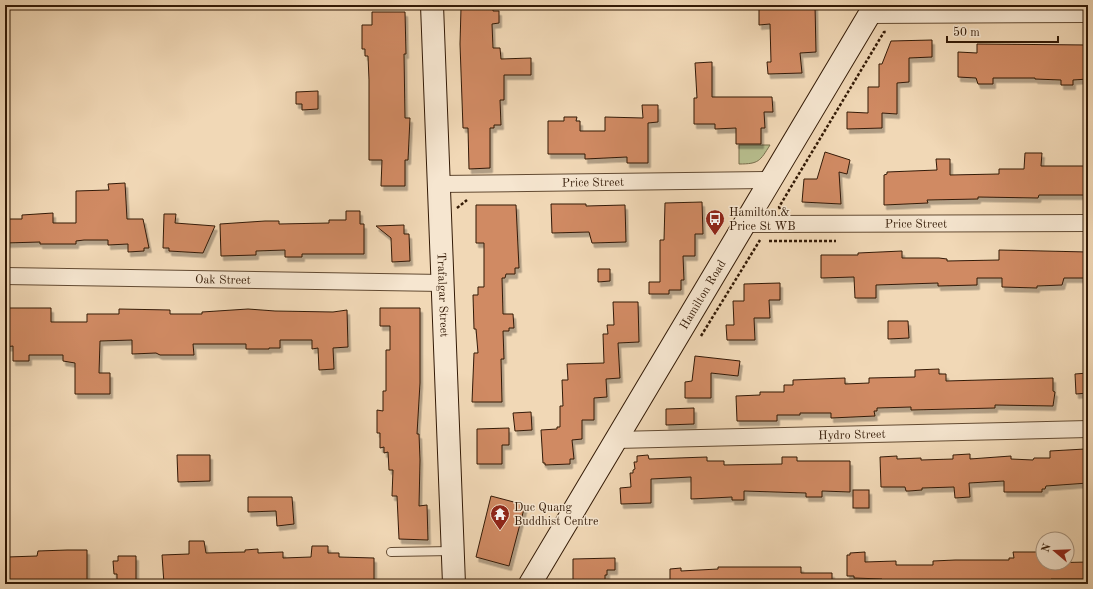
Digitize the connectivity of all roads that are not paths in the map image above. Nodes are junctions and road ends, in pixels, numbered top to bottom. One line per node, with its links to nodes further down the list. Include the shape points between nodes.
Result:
1 (432, 5): 5 (main road, Trafalgar Street)
2 (872, 10): 3 (street); 4 (main road, Hamilton Road)
3 (1088, 14)
4 (770, 180): 5 (street, Price Street); 7 (main road, Hamilton Road)
5 (440, 184): 9 (main road, Trafalgar Street)
6 (1088, 223): 7 (street, Price Street)
7 (744, 224): 11 (main road, Hamilton Road)
8 (5, 276): 9 (street, Oak Street)
9 (442, 283): 12 (main road, Trafalgar Street)
10 (1088, 429): 11 (street, Hydro Street)
11 (616, 440): 15 (main road, Hamilton Road)
12 (453, 551): 13 (lane); 14 (main road, Trafalgar Street)
13 (391, 552)
14 (454, 584)
15 (530, 584)

